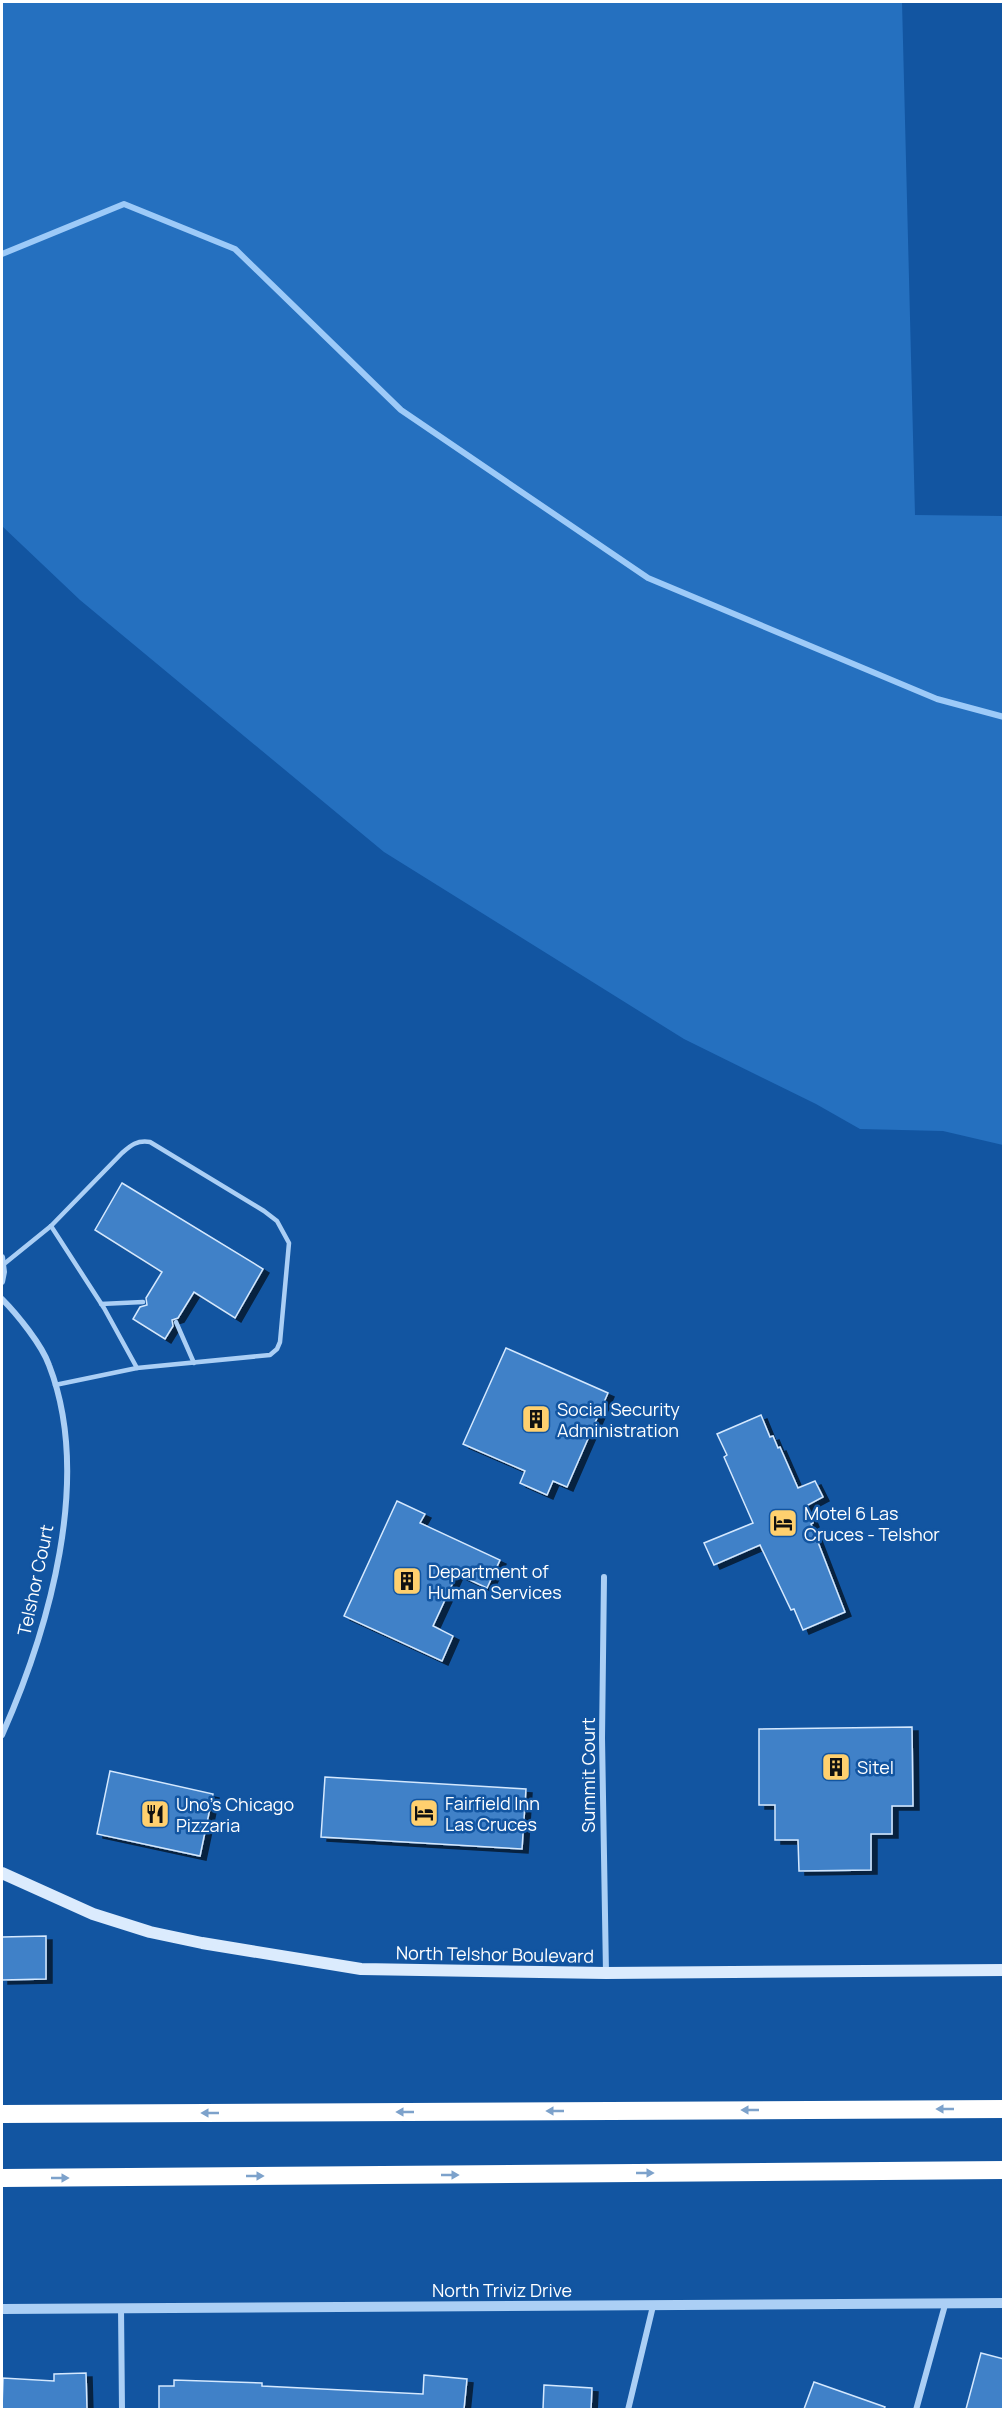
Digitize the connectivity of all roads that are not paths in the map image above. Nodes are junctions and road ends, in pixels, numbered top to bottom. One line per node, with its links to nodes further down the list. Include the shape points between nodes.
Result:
1 (51, 1226): 2 (lane); 6 (lane); 8 (lane, via 122,1153 143,1141 277,1221 290,1253 277,1349 270,1355)
2 (3, 1261): 3 (street)
3 (2, 1282)
4 (2, 1299): 10 (street, Telshor Court, via 49,1363)
5 (143, 1302): 6 (lane)
6 (101, 1304): 9 (lane)
7 (176, 1322): 8 (lane)
8 (194, 1363): 9 (lane)
9 (137, 1368): 10 (lane)
10 (55, 1385): 12 (street, Telshor Court, via 64,1419 67,1495 60,1555 44,1624)
11 (604, 1577): 15 (street, Summit Court)
12 (2, 1735)
13 (2, 1873): 15 (main road, North Telshor Boulevard, via 93,1914 150,1932 275,1956 361,1970)
14 (1004, 1970): 15 (main road, North Telshor Boulevard)
15 (606, 1973)
16 (1004, 2109): 17 (highway, one-way to 17)
17 (2, 2114)
18 (1004, 2170): 19 (highway, one-way to 18)
19 (2, 2178)
20 (1004, 2303): 21 (street, North Triviz Drive)
21 (945, 2305): 22 (street, North Triviz Drive); 27 (street)
22 (653, 2306): 23 (street, North Triviz Drive); 26 (street)
23 (122, 2307): 24 (street, North Triviz Drive); 25 (street)
24 (2, 2309)
25 (122, 2409)
26 (628, 2409)
27 (916, 2409)

